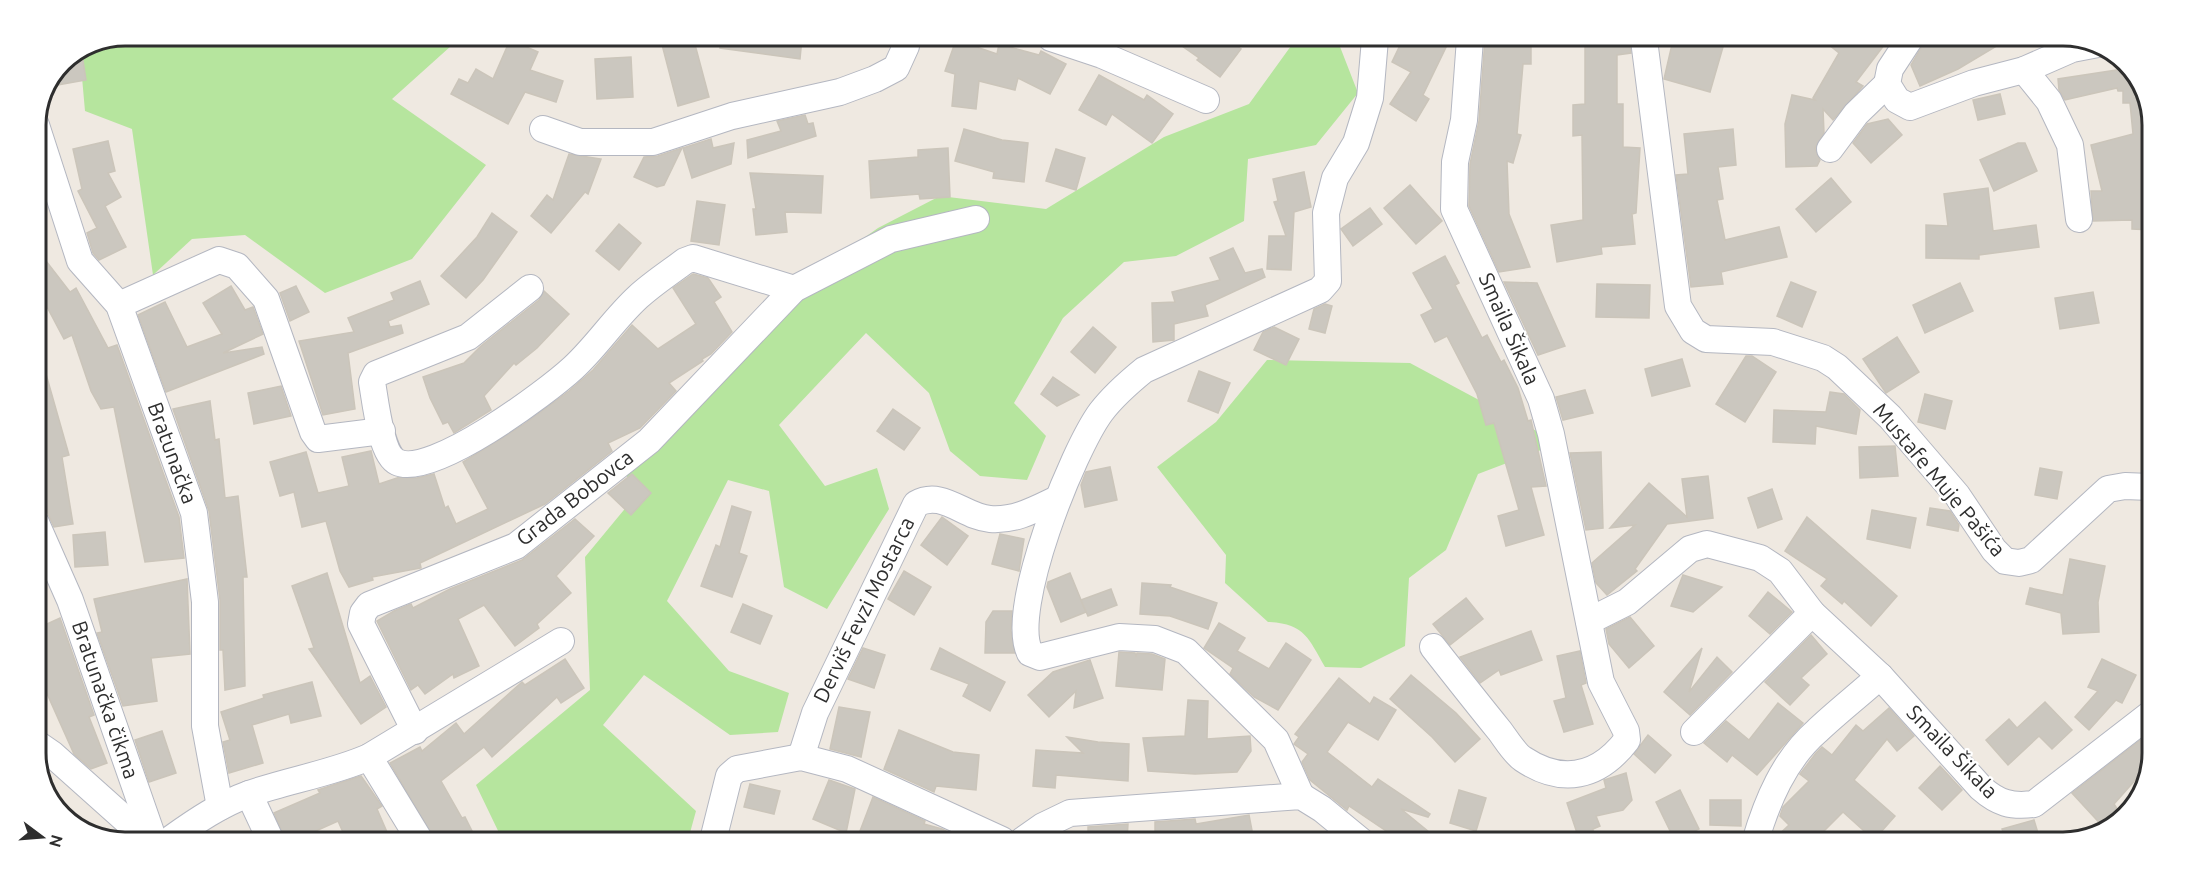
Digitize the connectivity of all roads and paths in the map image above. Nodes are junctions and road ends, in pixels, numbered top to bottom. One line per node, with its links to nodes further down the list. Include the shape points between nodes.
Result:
1 (906, 46): 11 (street, via 896,68 875,79 840,92 732,116 653,142 580,142)
2 (1075, 46): 10 (street)
3 (1374, 46): 21 (street, via 1370,98 1356,143 1335,178 1326,213 1328,281 1320,290 1136,376 1100,414)
4 (1469, 46): 24 (street, Smaila Šikala, via 1464,120 1455,162 1454,209 1541,399)
5 (1645, 46): 20 (street, Mustafe Muje Pašića, via 1678,306 1693,331 1706,339 1773,342 1824,358 1838,367 1890,417 1957,495 2005,561 2031,560 2108,489)
6 (1905, 46): 9 (street, via 1890,69)
7 (2080, 49): 8 (street)
8 (2024, 70): 9 (street, via 1974,82 1910,107 1898,100); 15 (street, via 2049,101 2070,145)
9 (1887, 84): 12 (street, via 1856,114)
10 (1206, 100)
11 (543, 129)
12 (1830, 149)
13 (46, 156): 18 (street, Bratunačka, via 80,261)
14 (976, 219): 17 (street, Grada Bobovca, via 891,239)
15 (2079, 219)
16 (530, 288): 19 (street, via 468,337 376,374 372,382)
17 (794, 289): 19 (street, via 693,258 638,297 574,367 512,417 438,456 410,465 388,455); 29 (street, Grada Bobovca, via 649,441 516,546 369,605 361,624)
18 (119, 305): 19 (street, via 219,261 237,266 266,299 318,439); 36 (street, Bratunačka, via 194,513 205,602 205,726)
19 (382, 431)
20 (2142, 487)
21 (1057, 499): 33 (street, Derviš Fevzi Mostarca, via 1010,519 988,519 935,498 916,504 814,713); 35 (street, via 1029,589 1025,644 1030,653 1040,657 1119,637 1155,639 1186,651 1276,740)
22 (47, 562): 38 (street, Bratunačka čikma, via 70,600)
23 (1812, 612): 24 (street, Smaila Šikala, via 1780,571 1760,558 1707,544 1690,549 1627,602); 27 (street, Smaila Šikala); 30 (street)
24 (1589, 621): 26 (street, Smaila Šikala, via 1601,682 1627,740 1586,774 1552,773 1521,758)
25 (561, 641): 29 (street)
26 (1433, 647)
27 (1880, 676): 28 (street, Smaila Šikala, via 1981,788 1995,800 2015,807 2034,804); 46 (street, via 1815,732 1782,773)
28 (2142, 720)
29 (415, 731): 32 (street)
30 (1694, 732)
31 (47, 751): 37 (street)
32 (369, 757): 34 (street, via 337,771); 41 (street)
33 (801, 757): 42 (street, via 737,769 729,776); 43 (street, via 847,769)
34 (249, 794): 36 (street); 40 (street)
35 (1301, 796): 44 (street, via 1070,813); 45 (street)
36 (220, 807): 39 (street)
37 (139, 832)
38 (151, 832)
39 (181, 832)
40 (267, 832)
41 (415, 832)
42 (715, 832)
43 (985, 832)
44 (1034, 832)
45 (1350, 832)
46 (1758, 832)

